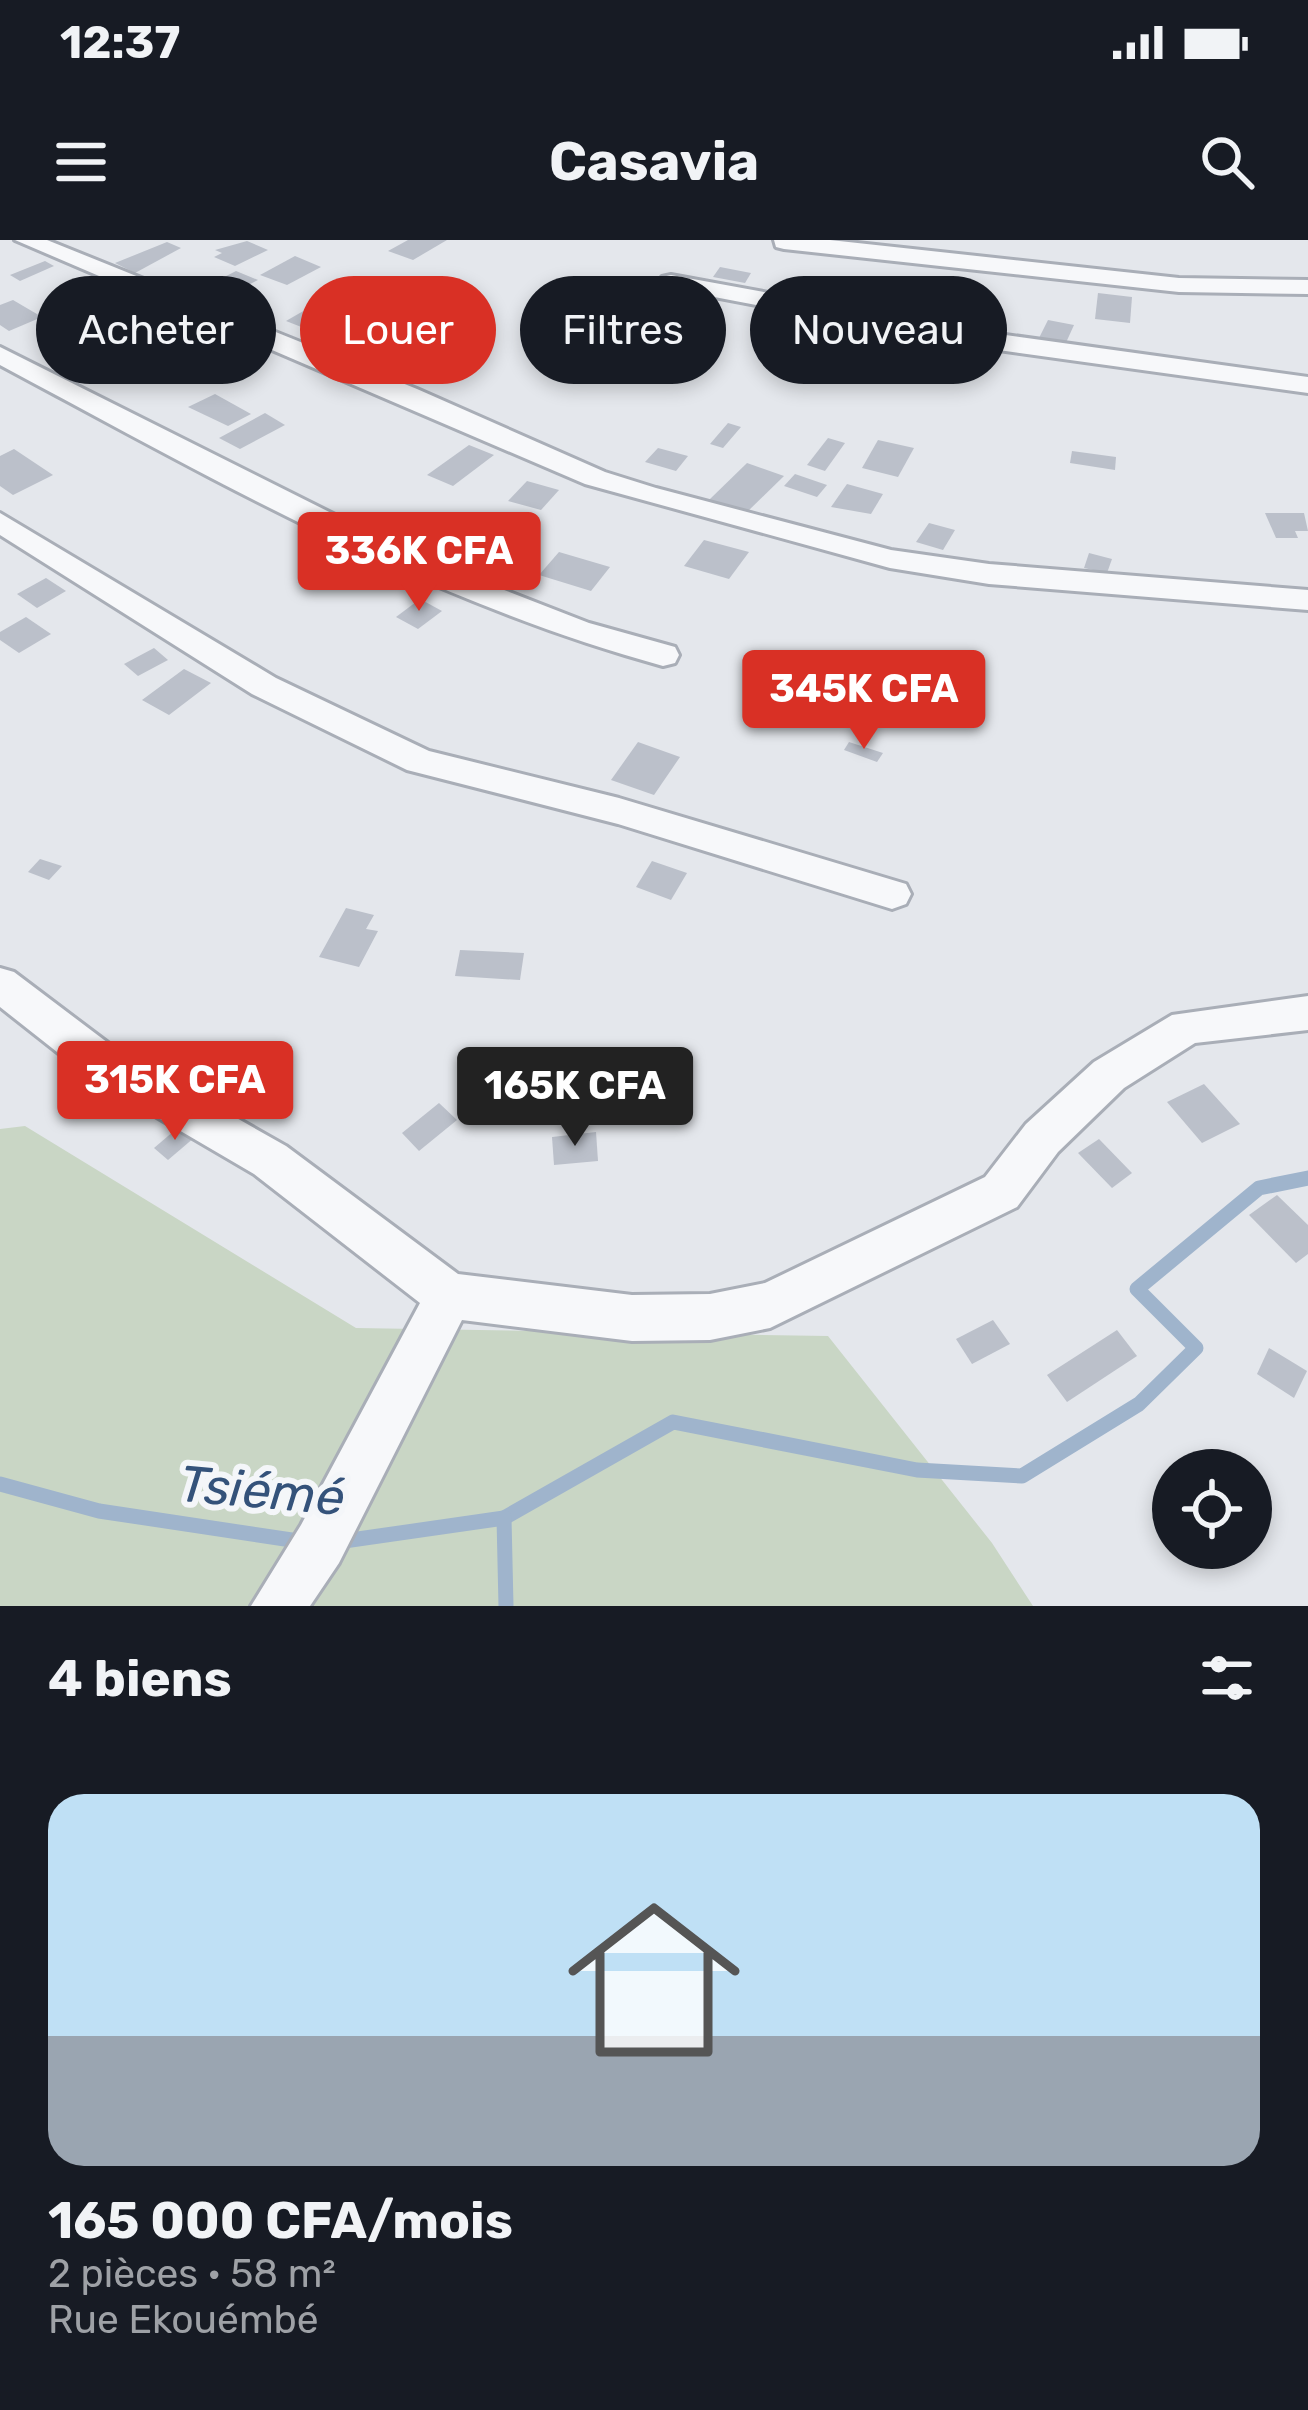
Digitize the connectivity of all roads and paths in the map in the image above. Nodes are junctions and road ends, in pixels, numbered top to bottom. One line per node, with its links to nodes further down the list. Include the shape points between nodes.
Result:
1 (27, 240): 8 (street, via 646,494 890,559)
2 (784, 242): 3 (street, via 1179,285)
3 (1308, 287)
4 (726, 292): 6 (street, via 970,338)
5 (0, 355): 9 (street, via 414,563 562,628)
6 (1308, 385)
7 (0, 522): 10 (street, via 264,686 419,761 619,811)
8 (1308, 601)
9 (663, 655)
10 (892, 895)
11 (0, 984): 13 (street, via 105,1065 270,1160)
12 (1308, 1012): 13 (street, via 1187,1027 1109,1075 1042,1138 1000,1192 770,1305 632,1318)
13 (449, 1295): 14 (street, via 320,1544)
14 (278, 1606)

